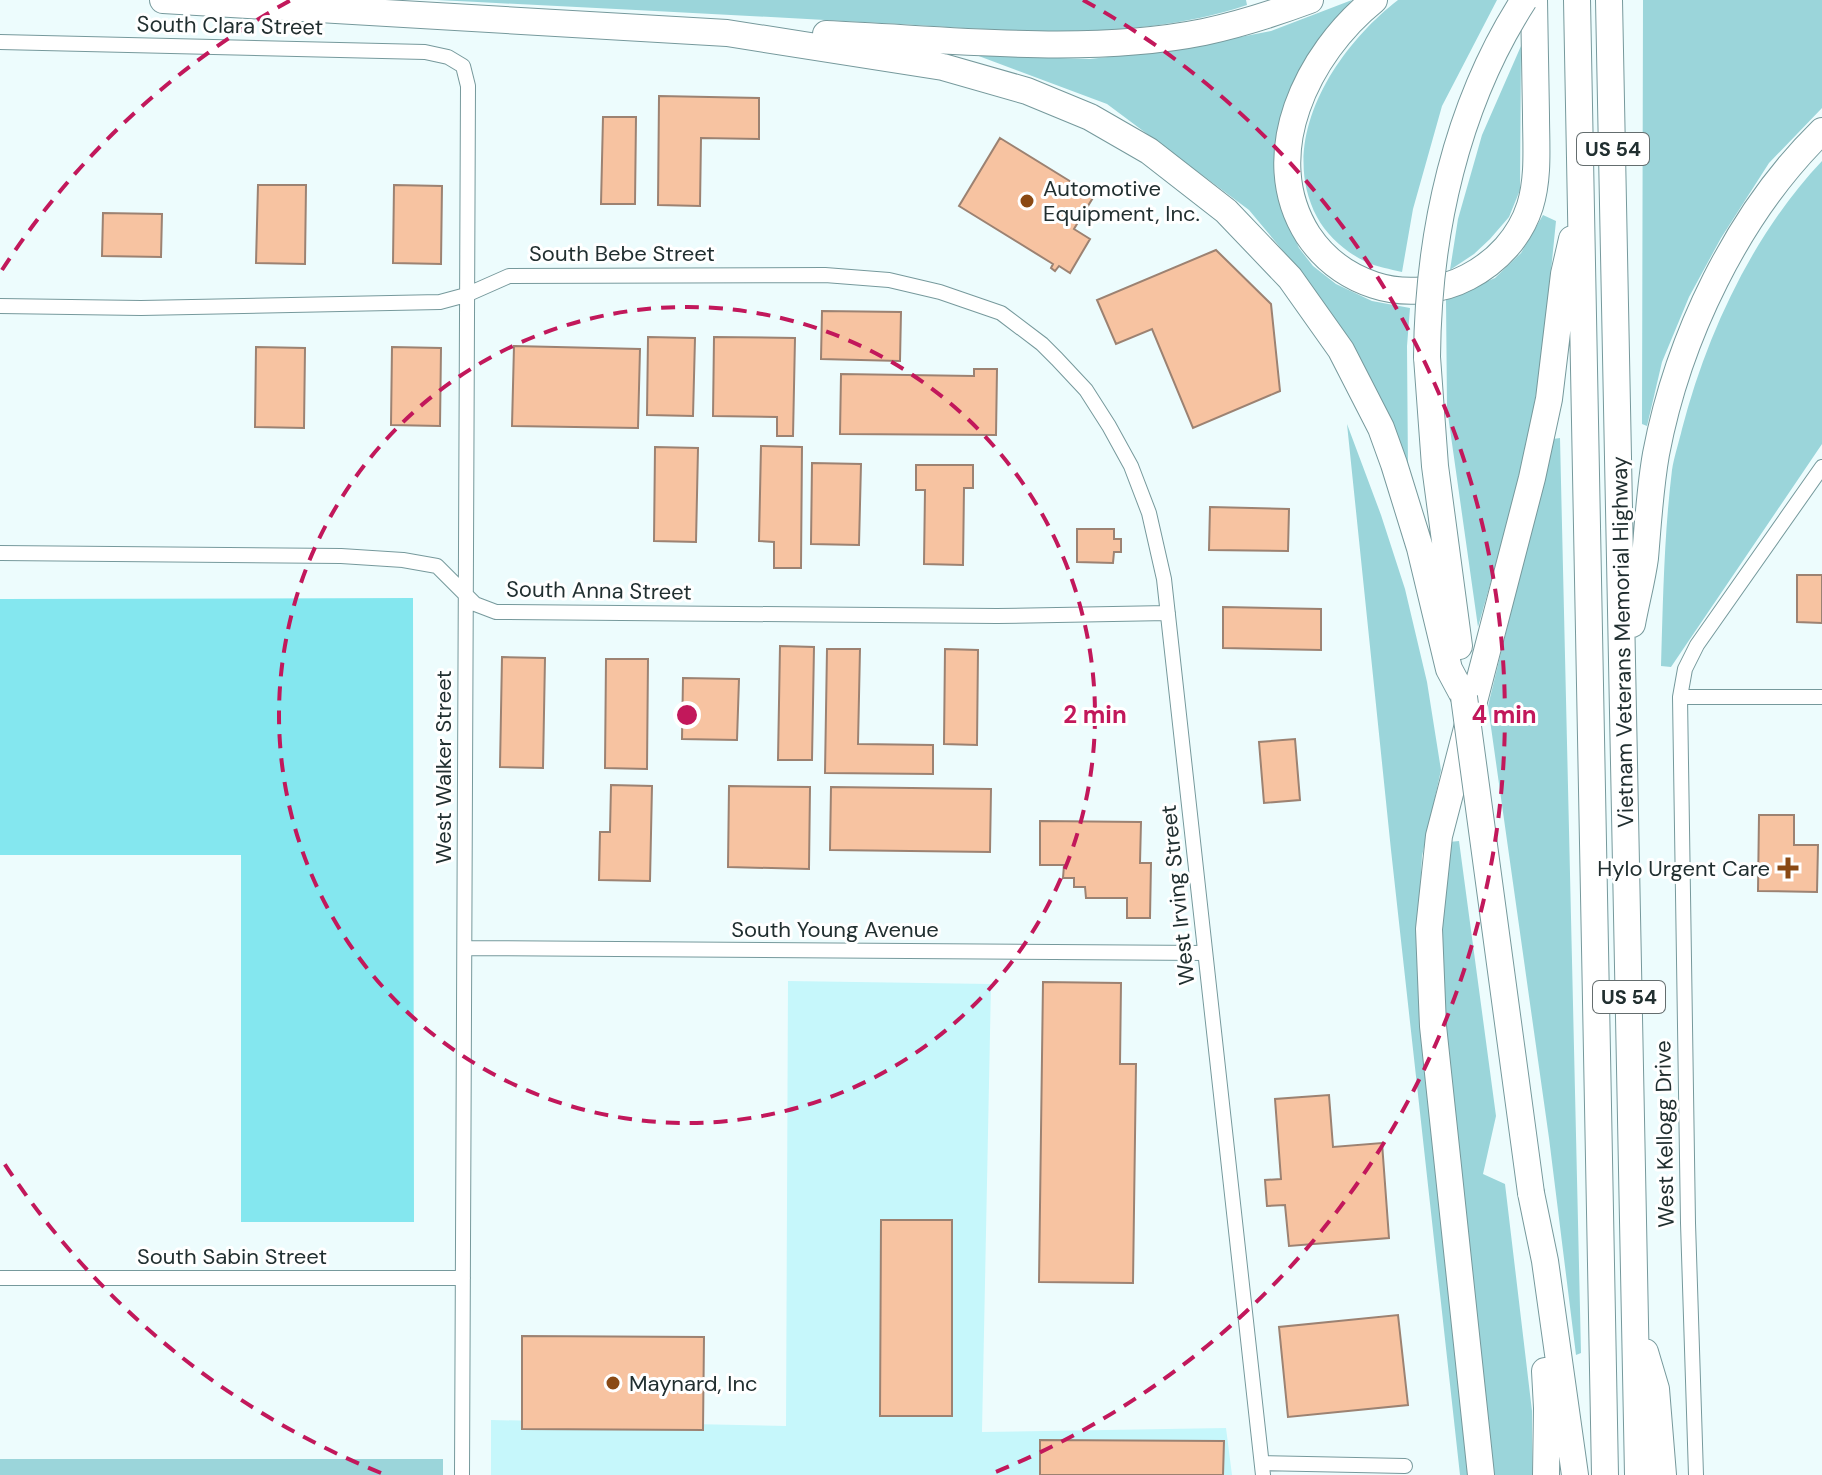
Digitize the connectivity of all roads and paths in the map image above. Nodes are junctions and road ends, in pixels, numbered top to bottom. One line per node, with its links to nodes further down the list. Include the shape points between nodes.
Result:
1 (163, 0): 8 (highway)
2 (1310, 0): 8 (highway, via 1218,29 1122,42)
3 (1374, 0): 5 (highway, via 1333,41 1308,83 1287,152 1290,191 1303,226 1339,268 1379,287 1421,291 1461,281 1491,263 1516,236 1530,205 1536,163)
4 (1524, 0): 21 (highway, bridge, via 1465,126 1431,270 1430,410)
5 (1534, 0)
6 (1577, 0): 12 (highway, Vietnam Veterans Memorial Highway / US 54)
7 (1609, 0): 20 (highway, Vietnam Veterans Memorial Highway / US 54)
8 (727, 33): 21 (highway, via 918,62 1027,91 1135,143 1226,211 1308,301 1371,407 1420,548 1449,669)
9 (0, 42): 10 (street, South Clara Street, via 425,52)
10 (456, 62): 13 (street, West Walker Street, via 463,66 468,86)
11 (1822, 131): 20 (highway, via 1745,230 1688,341 1657,454 1645,560)
12 (1581, 201): 33 (highway, via 1564,274 1549,399 1532,478 1448,795 1431,898 1433,1026); 36 (highway, Vietnam Veterans Memorial Highway / US 54)
13 (466, 295): 14 (street, South Bebe Street, via 391,304); 15 (street, South Bebe Street, via 509,276 825,275 889,280 1001,313); 18 (street, West Walker Street)
14 (0, 306)
15 (1042, 344): 19 (street, West Irving Street, via 1086,390 1131,466 1149,513)
16 (1822, 467): 22 (street, West Kellogg Drive, via 1697,645)
17 (0, 553): 18 (street, South Anna Street, via 403,560 437,566)
18 (466, 594): 19 (street, South Anna Street, via 496,612); 24 (street, West Walker Street)
19 (1168, 613): 25 (street, West Irving Street)
20 (1623, 675): 29 (highway, Vietnam Veterans Memorial Highway / US 54)
21 (1464, 697): 26 (highway, bridge)
22 (1680, 697): 23 (street); 39 (street, West Kellogg Drive)
23 (1822, 697)
24 (465, 948): 25 (street, South Young Avenue); 28 (street, West Walker Street)
25 (1205, 953): 31 (street, West Irving Street)
26 (1537, 1242): 34 (highway); 35 (highway)
27 (0, 1278): 28 (street, South Sabin Street)
28 (463, 1278): 32 (street, West Walker Street)
29 (1636, 1318): 37 (highway, Vietnam Veterans Memorial Highway / US 54); 38 (highway, via 1656,1389)
30 (1405, 1466): 31 (street)
31 (1262, 1469)
32 (462, 1475)
33 (1481, 1475)
34 (1546, 1475)
35 (1575, 1475)
36 (1605, 1475)
37 (1638, 1475)
38 (1663, 1475)
39 (1696, 1475)

